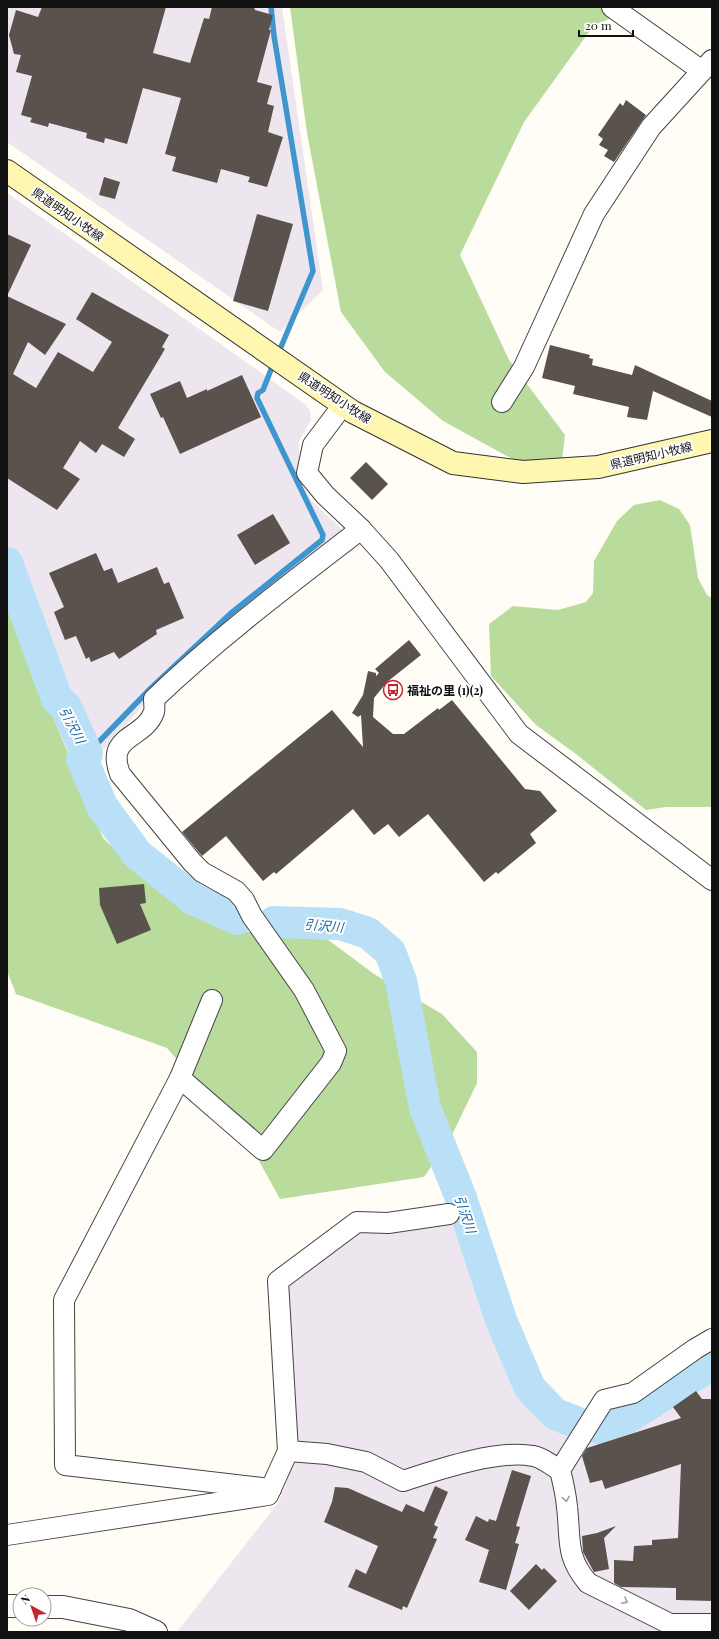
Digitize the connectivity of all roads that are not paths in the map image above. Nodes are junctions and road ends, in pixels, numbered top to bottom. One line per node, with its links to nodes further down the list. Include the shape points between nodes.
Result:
1 (612, 7): 2 (street)
2 (707, 65): 4 (street, via 651,127 594,214 524,367)
3 (7, 171): 5 (main road, 県道明知小牧線)
4 (502, 402)
5 (343, 405): 6 (main road, 県道明知小牧線, via 453,463 490,469 523,472 598,467); 7 (street, via 312,445 307,473 325,495)
6 (712, 442)
7 (362, 529): 8 (street, via 390,560 518,734); 10 (street, via 230,630 184,670 154,699 155,711 147,723 121,744 117,752 116,763 120,774 192,862 202,872 236,891 244,900 252,916 304,990 336,1051 331,1063 263,1150)
8 (712, 880)
9 (212, 1000): 10 (street)
10 (180, 1078): 15 (street, via 64,1300 65,1465)
11 (449, 1214): 13 (street, via 388,1224 356,1222 278,1281)
12 (712, 1339): 14 (street, via 633,1393 604,1400)
13 (288, 1450): 14 (street, via 366,1462 404,1481 452,1466 508,1455 534,1456); 15 (street)
14 (560, 1470): 18 (street, one-way to 18, via 567,1506 570,1555 578,1572 588,1583 670,1624)
15 (271, 1489): 16 (street, via 268,1495)
16 (7, 1535)
17 (52, 1607): 19 (street, via 129,1620)
18 (712, 1624)
19 (156, 1632)

